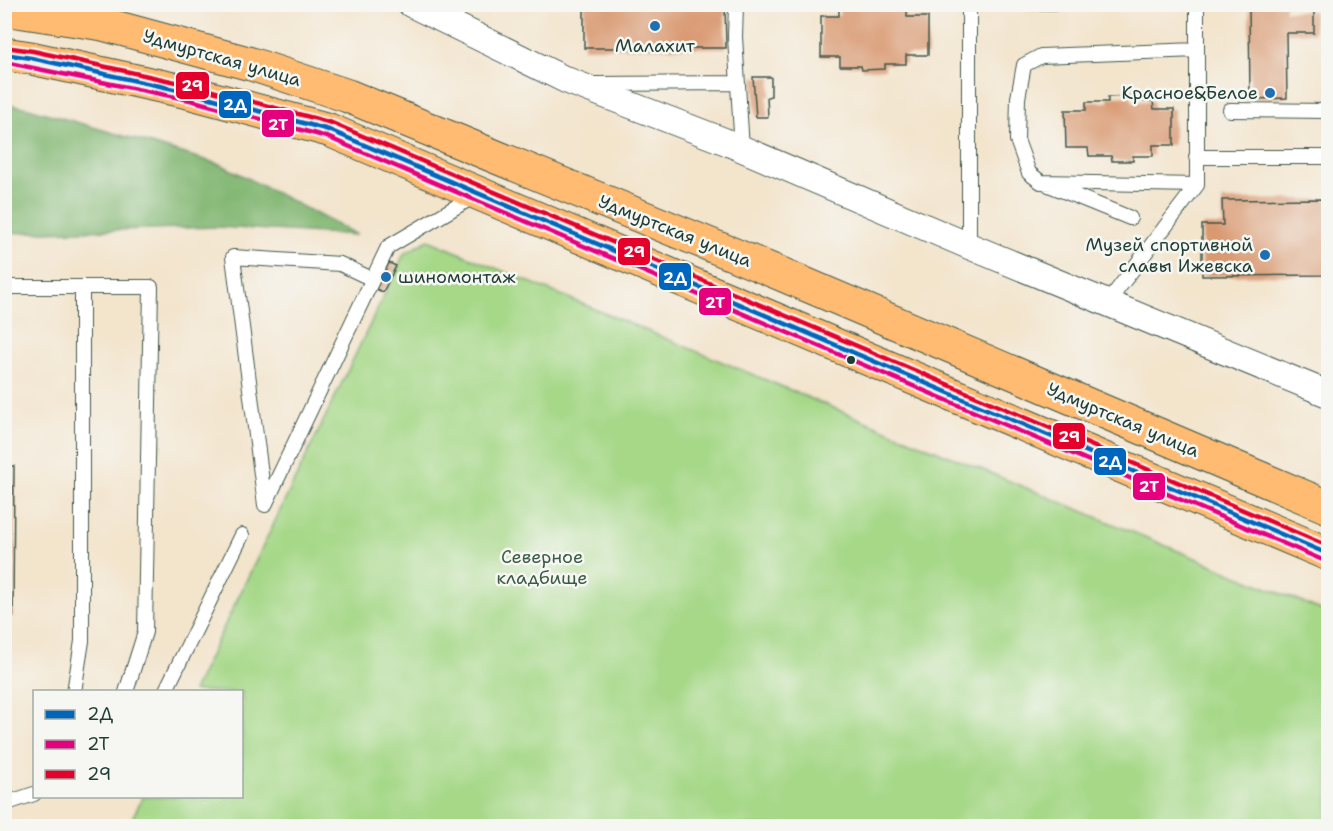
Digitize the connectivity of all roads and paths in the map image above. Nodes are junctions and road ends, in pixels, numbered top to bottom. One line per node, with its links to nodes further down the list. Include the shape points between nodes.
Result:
1 (411, 4): 9 (street)
2 (736, 4): 8 (lane)
3 (965, 4): 19 (lane, via 969,10)
4 (1197, 4): 6 (lane)
5 (4, 9): 24 (main road, Удмуртская улица, via 103,24 251,64 348,96)
6 (1197, 50): 13 (lane); 15 (lane, via 1041,56 1024,66 1017,140 1029,173)
7 (4, 54): 17 (main road, via 192,93 329,130)
8 (738, 83): 9 (lane); 12 (lane)
9 (577, 85): 12 (street)
10 (1230, 110): 11 (lane)
11 (1329, 111)
12 (742, 149): 19 (street)
13 (1197, 157): 14 (lane); 16 (lane)
14 (1329, 157)
15 (1041, 182): 16 (lane); 18 (lane)
16 (1197, 185): 23 (lane)
17 (479, 194): 20 (lane, via 388,247); 25 (main road)
18 (1130, 218)
19 (969, 246): 23 (street)
20 (372, 279): 20 (lane, via 340,264 233,257 265,505)
21 (4, 287): 22 (lane)
22 (82, 288): 30 (lane, via 82,641); 31 (lane, via 151,287 145,632)
23 (1108, 302): 26 (street)
24 (967, 353): 25 (main road); 27 (main road, Удмуртская улица)
25 (950, 393): 29 (main road)
26 (1329, 394)
27 (1329, 507)
28 (242, 535): 32 (lane)
29 (1329, 554)
30 (74, 690)
31 (127, 690)
32 (166, 690)
33 (33, 794): 34 (lane)
34 (4, 804)

